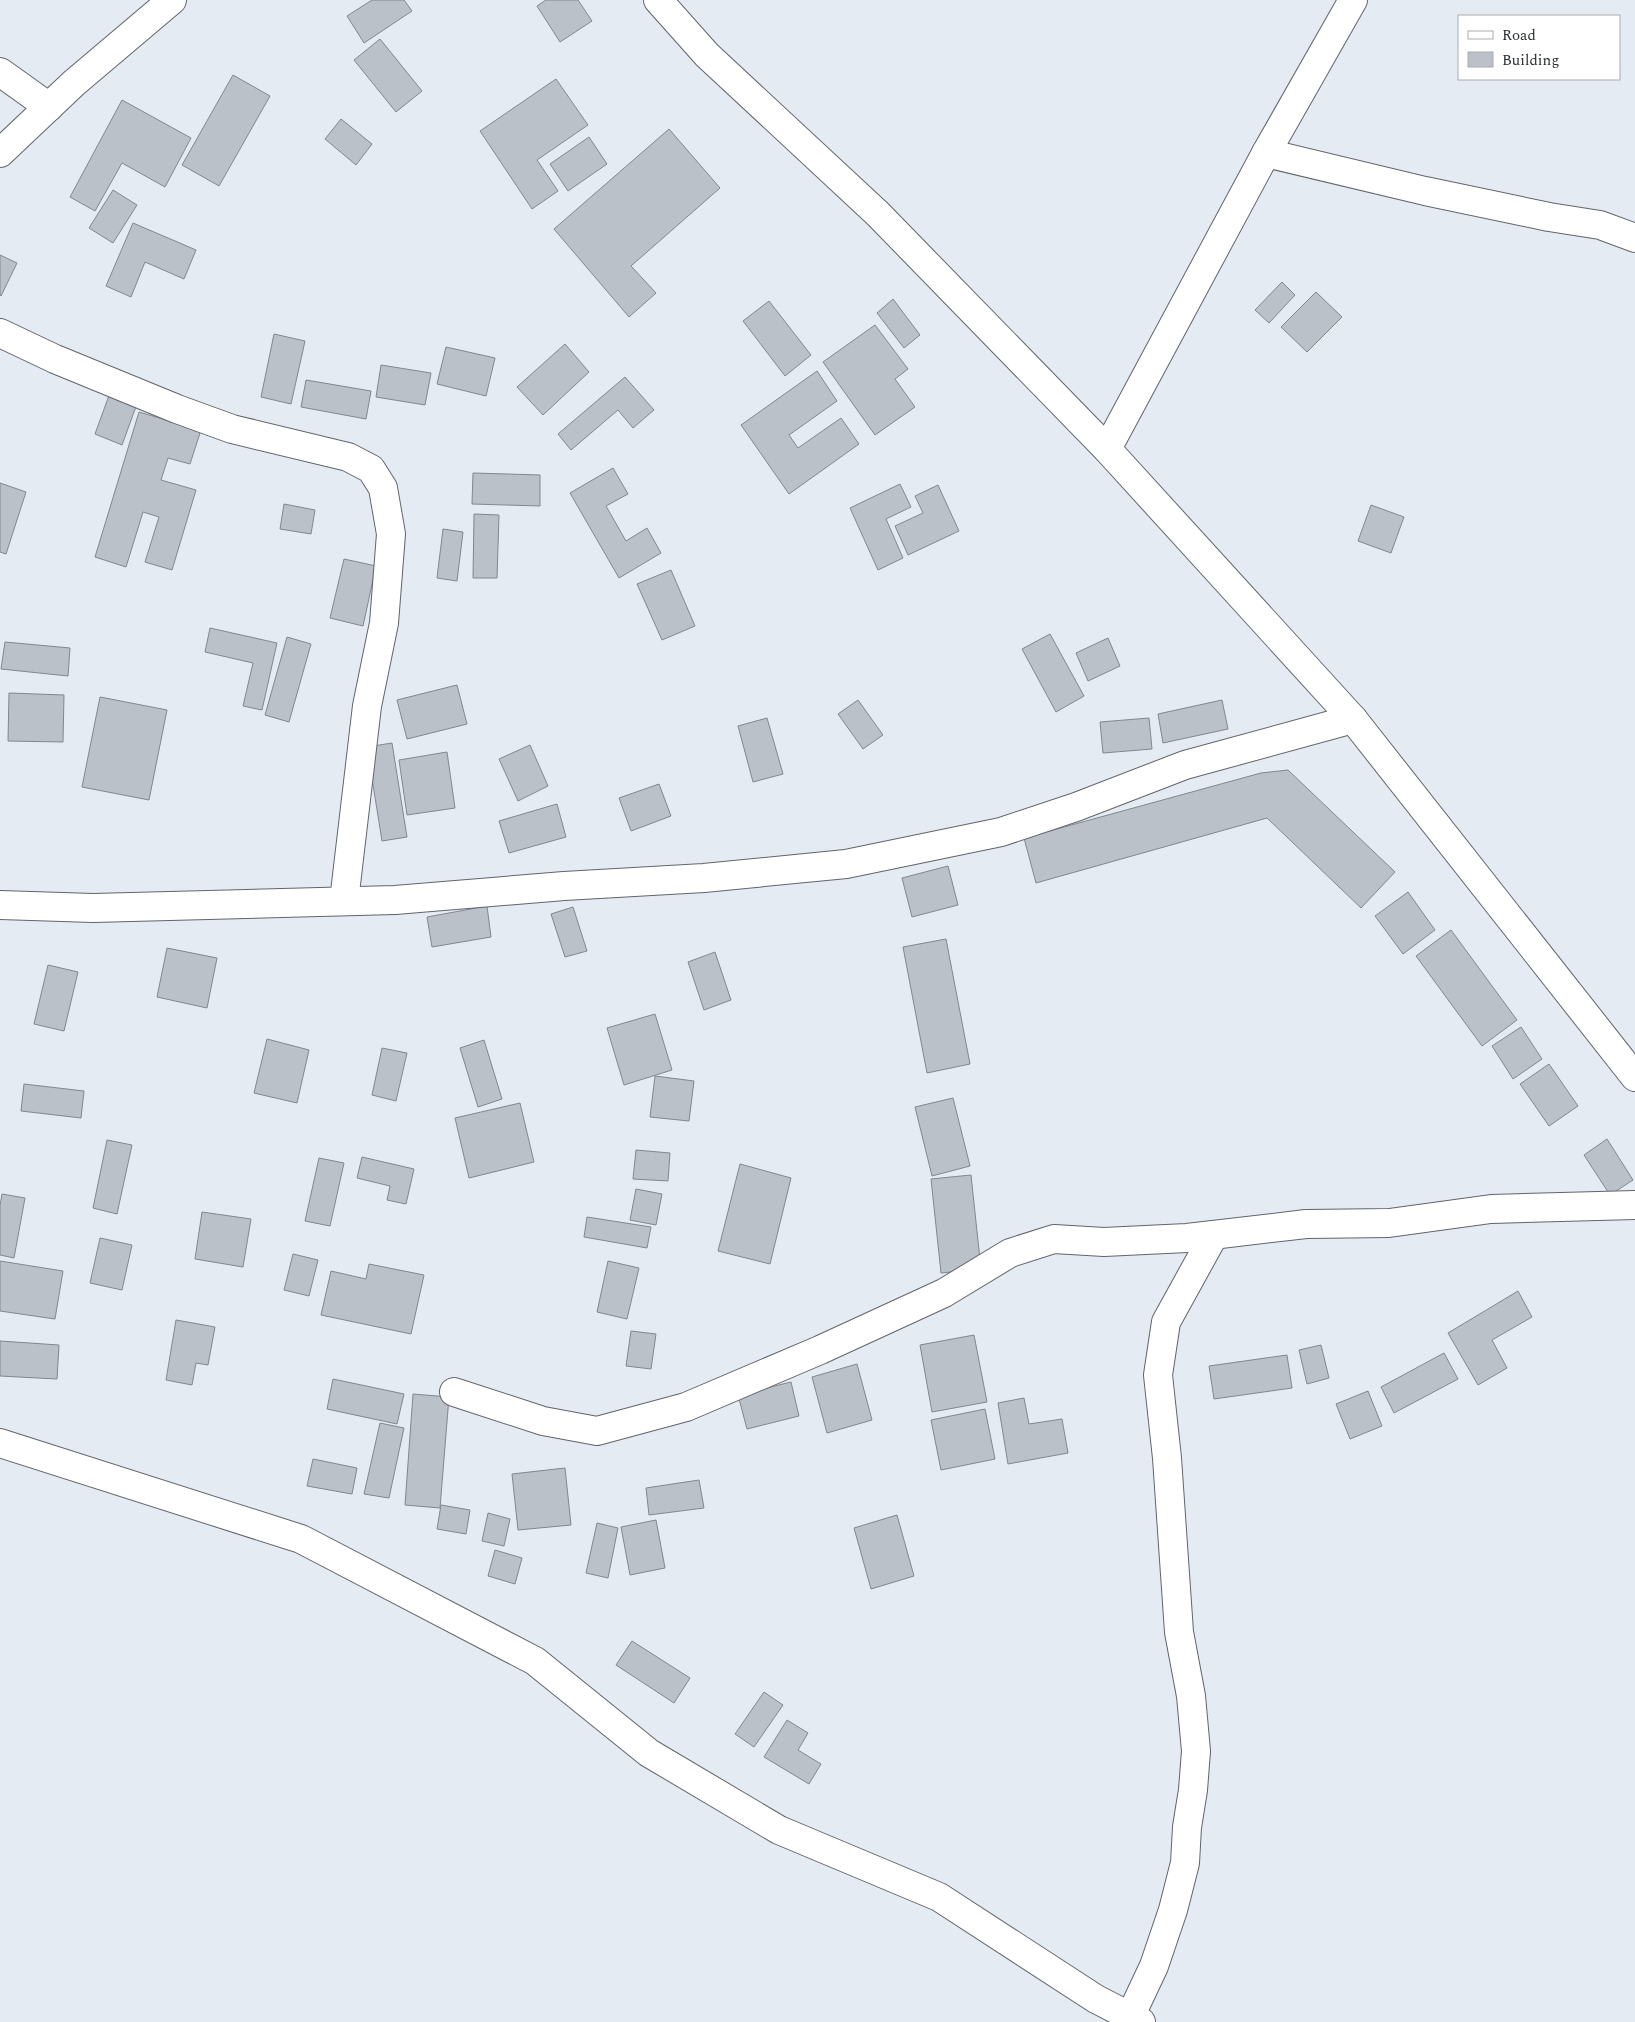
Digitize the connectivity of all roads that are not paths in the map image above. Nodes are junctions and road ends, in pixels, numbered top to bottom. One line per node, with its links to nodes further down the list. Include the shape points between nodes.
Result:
1 (172, 0): 5 (street)
2 (658, 0): 10 (street, via 706,54 878,214)
3 (1352, 0): 7 (street)
4 (0, 72): 5 (street)
5 (49, 107): 6 (street)
6 (0, 153)
7 (1266, 153): 8 (street, via 1444,195 1600,225); 10 (street)
8 (1635, 238)
9 (0, 333): 12 (street, via 64,363 223,426 348,457 371,469 383,488 391,534 384,624 366,706)
10 (1107, 449): 11 (street)
11 (1353, 719): 12 (street, via 1185,765 1001,832 846,864 704,878); 14 (street)
12 (344, 901): 13 (street, via 93,908)
13 (0, 905)
14 (1635, 1077)
15 (1635, 1205): 16 (street, via 1491,1210 1389,1223 1306,1224)
16 (1214, 1235): 17 (street, via 1104,1242 1054,1239 1010,1253 944,1293 686,1407 597,1431 543,1421); 19 (street, via 1166,1322 1158,1375 1168,1458 1180,1632 1196,1751 1185,1863 1154,1966)
17 (454, 1392)
18 (0, 1444): 19 (street, via 300,1539 535,1661 649,1753 779,1830 939,1897)
19 (1122, 2017)

